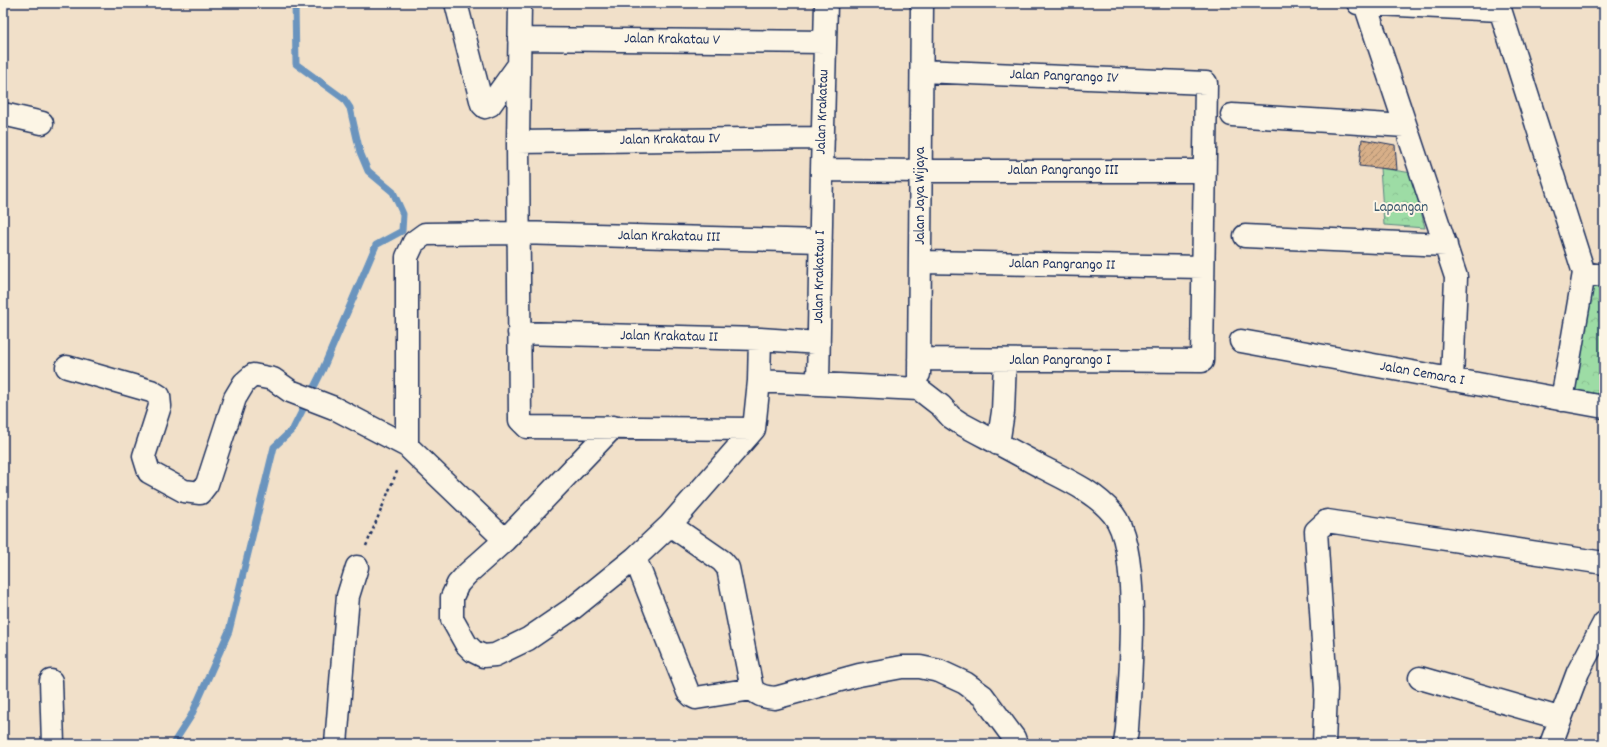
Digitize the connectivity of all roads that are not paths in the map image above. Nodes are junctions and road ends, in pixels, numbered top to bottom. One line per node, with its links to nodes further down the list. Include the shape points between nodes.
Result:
1 (456, 3): 9 (street, via 482,104 485,107 490,105)
2 (520, 3): 7 (street)
3 (826, 3): 8 (street, Jalan Krakatau)
4 (922, 3): 10 (street, Jalan Jaya Wijaya)
5 (1361, 3): 6 (street); 14 (street)
6 (1499, 6): 26 (street)
7 (519, 39): 8 (street, Jalan Krakatau V); 9 (street)
8 (825, 42): 15 (street, Jalan Krakatau)
9 (518, 66): 16 (street)
10 (922, 71): 18 (street, Jalan Jaya Wijaya); 19 (street, Jalan Pangrango IV, via 1206,83)
11 (3, 114): 13 (street)
12 (1232, 115): 14 (street)
13 (42, 123)
14 (1405, 126): 23 (street)
15 (823, 138): 16 (street, Jalan Krakatau IV); 17 (street, Jalan Krakatau)
16 (518, 142): 20 (street)
17 (822, 170): 18 (street, Jalan Krakatau); 22 (street, Jalan Krakatau I)
18 (922, 171): 19 (street, Jalan Pangrango III); 24 (street, Jalan Jaya Wijaya)
19 (1204, 171): 25 (street)
20 (518, 233): 22 (street, Jalan Krakatau III); 27 (street); 43 (street, Jalan Krakatau III, via 425,234 414,242 407,257)
21 (1245, 236): 23 (street)
22 (821, 241): 30 (street, Jalan Krakatau I)
23 (1446, 245): 34 (street, via 1456,277)
24 (921, 262): 25 (street, Jalan Pangrango II); 31 (street, Jalan Jaya Wijaya)
25 (1203, 267): 32 (street, Jalan Pangrango I, via 1202,361)
26 (1594, 275): 38 (street)
27 (519, 333): 28 (street, Jalan Krakatau II); 40 (street, via 520,420 527,427)
28 (760, 339): 30 (street, Jalan Krakatau II); 35 (street)
29 (1241, 341): 34 (street, Jalan Cemara I)
30 (819, 343): 36 (street, Jalan Krakatau I)
31 (919, 359): 32 (street, Jalan Pangrango I); 37 (street, Jalan Jaya Wijaya)
32 (1005, 360): 42 (street, via 1003,412)
33 (67, 367): 43 (street, via 151,391 159,396 160,406 144,456 149,472 184,491 200,493 207,484 235,398 244,382 253,375 272,379 290,392 328,405)
34 (1452, 380): 38 (street, Jalan Cemara I)
35 (759, 381): 36 (street); 41 (street)
36 (818, 383): 37 (street)
37 (919, 389): 42 (street, via 951,417)
38 (1562, 400): 39 (street, Jalan Cemara I)
39 (1604, 407)
40 (613, 427): 41 (street); 45 (street)
41 (754, 428): 44 (street)
42 (998, 444): 57 (street, via 1087,491 1113,514 1122,530 1128,553 1132,624)
43 (407, 446): 45 (street)
44 (670, 525): 46 (street); 52 (street, via 722,561 728,568)
45 (505, 540): 46 (street, via 467,574 458,584 452,597 452,619 466,644 483,656 495,655 528,639 572,609)
46 (635, 558): 52 (street, via 688,692 696,698)
47 (1604, 563): 58 (street, via 1327,521 1316,531 1326,690)
48 (357, 567): 55 (street, via 348,596)
49 (1604, 623): 53 (street, via 1578,672)
50 (1420, 678): 53 (street)
51 (51, 681): 54 (street)
52 (752, 689): 56 (street, via 764,697 775,698 859,675 902,667 920,667 939,671 965,683 983,696)
53 (1560, 718): 59 (street)
54 (53, 744)
55 (336, 744)
56 (1016, 744)
57 (1125, 744)
58 (1324, 744)
59 (1551, 744)

